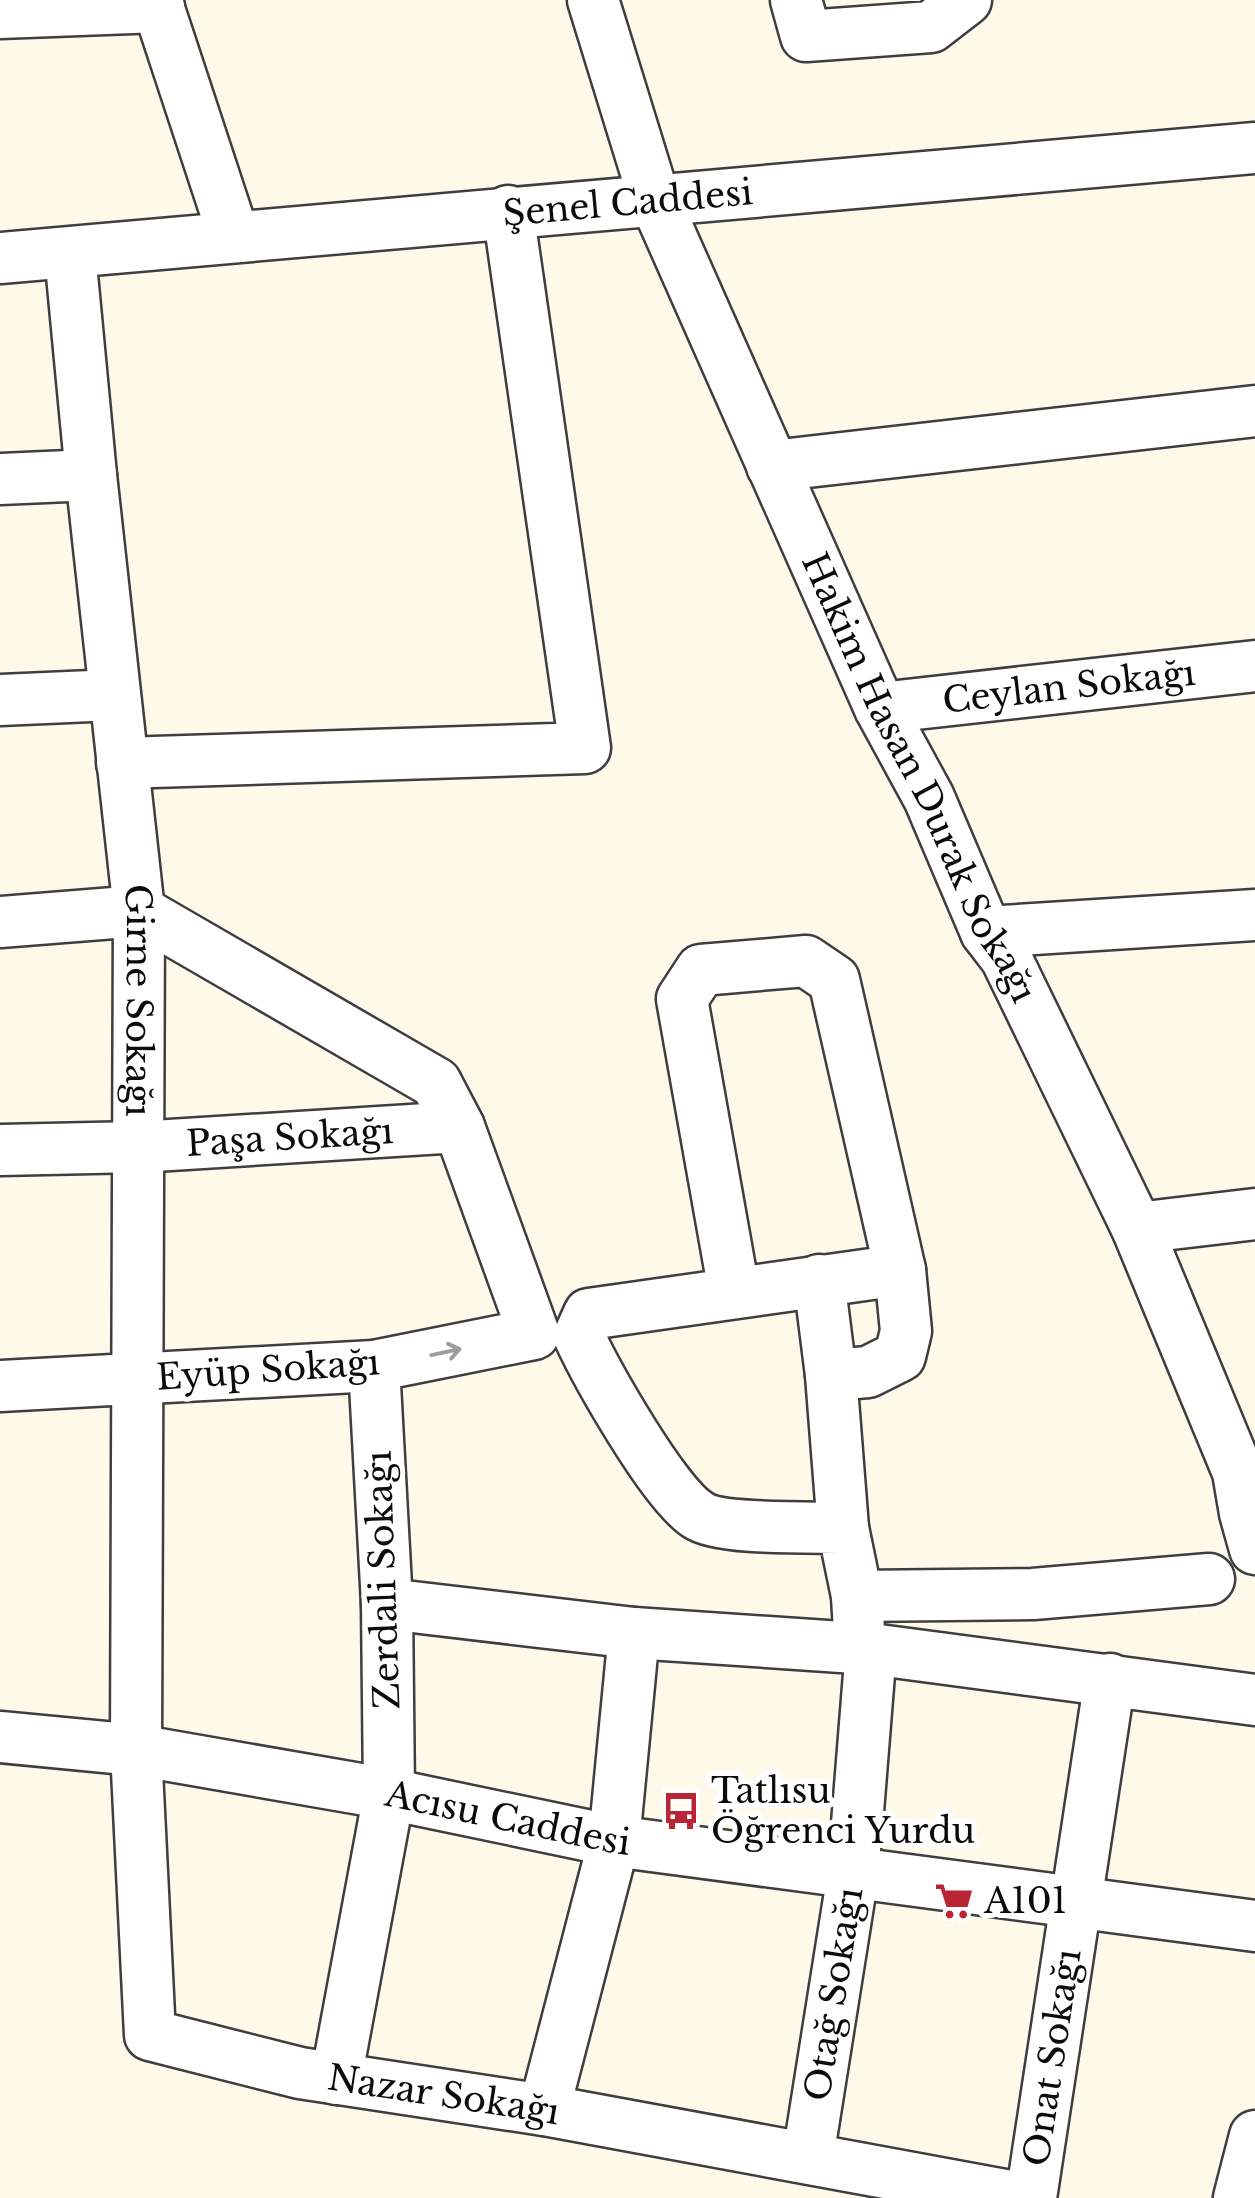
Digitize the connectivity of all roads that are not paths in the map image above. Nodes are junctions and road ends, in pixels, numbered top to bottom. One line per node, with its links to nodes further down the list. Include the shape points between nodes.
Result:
1 (592, 0): 7 (street, Hakim Hasan Durak Sokağı)
2 (796, 0): 3 (street, via 806,36 932,27)
3 (966, 0)
4 (158, 4): 5 (street); 9 (street)
5 (0, 13)
6 (1255, 148): 7 (street, Şenel Caddesi)
7 (654, 198): 8 (street, Şenel Caddesi); 13 (street, Hakim Hasan Durak Sokağı)
8 (508, 211): 9 (street, Şenel Caddesi); 20 (street, via 586,748)
9 (234, 237): 10 (street, Şenel Caddesi)
10 (70, 254): 11 (street, Şenel Caddesi); 14 (street, Girne Sokağı)
11 (0, 258)
12 (1255, 411): 13 (street)
13 (772, 466): 19 (street, Hakim Hasan Durak Sokağı)
14 (91, 475): 15 (street); 17 (street, Girne Sokağı)
15 (0, 479)
16 (1255, 666): 19 (street, Ceylan Sokağı)
17 (114, 695): 18 (street); 20 (street, Girne Sokağı)
18 (0, 700)
19 (880, 708): 24 (street, Hakim Hasan Durak Sokağı, via 929,798)
20 (122, 763): 21 (street, Girne Sokağı)
21 (139, 910): 23 (street); 25 (street, via 436,1083); 26 (street, Girne Sokağı)
22 (1255, 915): 24 (street)
23 (0, 922)
24 (986, 932): 29 (street, Hakim Hasan Durak Sokağı, via 1006,958)
25 (460, 1127): 26 (street, Paşa Sokağı); 33 (street, Eyüp Sokağı, one-way to 25, via 534,1334)
26 (138, 1147): 27 (street, Paşa Sokağı); 35 (street, Girne Sokağı)
27 (0, 1150)
28 (1255, 1214): 29 (street)
29 (1137, 1228): 37 (street, Hakim Hasan Durak Sokağı)
30 (900, 1270): 31 (street); 32 (street, via 834,980 806,961 700,970 682,1000); 34 (street, via 906,1331 900,1356 868,1372)
31 (819, 1280): 32 (street); 34 (street, Otağ Sokağı)
32 (734, 1291): 38 (street, via 588,1314 579,1336 663,1475 699,1517)
33 (374, 1366): 35 (street, Eyüp Sokağı); 42 (street, Zerdali Sokağı)
34 (831, 1375): 38 (street, Otağ Sokağı)
35 (135, 1378): 36 (street, Eyüp Sokağı); 48 (street, Girne Sokağı)
36 (0, 1386)
37 (1247, 1470): 39 (street, Hakim Hasan Durak Sokağı, via 1245,1514)
38 (843, 1528): 41 (street, Otağ Sokağı)
39 (1255, 1549)
40 (1209, 1578): 41 (street, via 1034,1594)
41 (857, 1596): 44 (street, Otağ Sokağı)
42 (387, 1604): 43 (street); 49 (street, Zerdali Sokağı)
43 (634, 1633): 44 (street); 50 (street)
44 (866, 1649): 45 (street); 51 (street, Otağ Sokağı)
45 (1110, 1679): 46 (street); 52 (street, Onat Sokağı)
46 (1255, 1700)
47 (0, 1736): 48 (street, Acısu Caddesi)
48 (136, 1750): 49 (street, Acısu Caddesi); 54 (street, Nazar Sokağı, via 150,2035)
49 (389, 1794): 50 (street, Acısu Caddesi); 54 (street, Zerdali Sokağı)
50 (614, 1841): 51 (street, Acısu Caddesi); 55 (street)
51 (853, 1874): 52 (street, Acısu Caddesi); 57 (street, Otağ Sokağı)
52 (1074, 1904): 53 (street, Acısu Caddesi); 60 (street, Onat Sokağı)
53 (1255, 1926)
54 (336, 2078): 55 (street, Nazar Sokağı)
55 (544, 2110): 57 (street, Nazar Sokağı)
56 (1255, 2136): 61 (street)
57 (808, 2157): 58 (street, Nazar Sokağı)
58 (887, 2186): 59 (street, Nazar Sokağı)
59 (1021, 2198)
60 (1031, 2198)
61 (1239, 2198)

